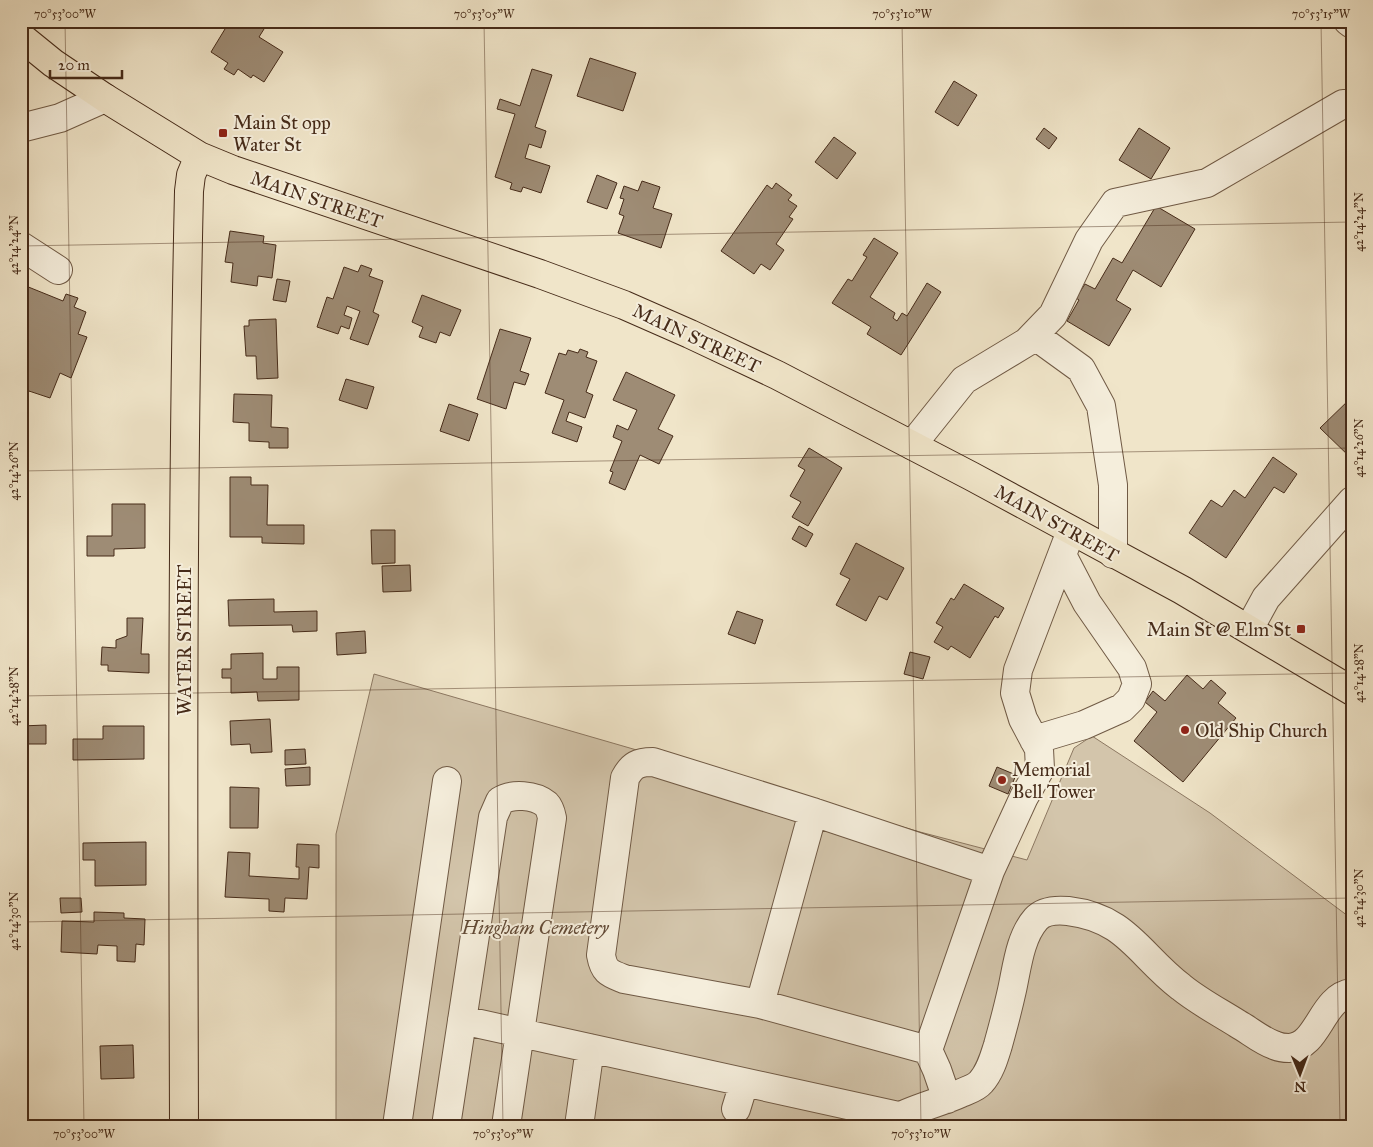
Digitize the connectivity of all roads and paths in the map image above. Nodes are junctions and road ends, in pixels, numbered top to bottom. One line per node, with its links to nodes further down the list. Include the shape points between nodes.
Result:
1 (1348, 21): 2 (street)
2 (1352, 24)
3 (21, 37): 4 (main road, MAIN STREET)
4 (105, 98): 6 (street, via 60,118); 7 (main road, MAIN STREET)
5 (1352, 104): 10 (street, via 1343,104 1207,183 1115,203 1089,240 1054,315)
6 (21, 128)
7 (199, 156): 11 (main road, MAIN STREET, via 624,305 777,375); 31 (main road, WATER STREET, via 189,191 185,372)
8 (21, 246): 9 (street)
9 (58, 270)
10 (1034, 334): 11 (street, via 1027,342 964,380); 14 (street, via 1081,369 1101,406 1113,485)
11 (912, 445): 13 (main road, MAIN STREET)
12 (1352, 501): 15 (street, via 1266,598)
13 (1066, 543): 14 (main road, MAIN STREET); 17 (street, via 1018,670 1015,693 1022,719); 17 (street, via 1087,602 1132,668 1137,684 1131,699 1122,708 1084,725)
14 (1113, 554): 15 (main road, MAIN STREET)
15 (1249, 629): 16 (main road, MAIN STREET)
16 (1351, 689)
17 (1034, 740): 20 (street, via 1039,749 1040,769)
18 (447, 781): 32 (street)
19 (813, 812): 20 (street); 22 (street); 22 (street, via 652,762 636,764 625,778 601,955 603,965 610,974 624,979)
20 (990, 871): 26 (street)
21 (1352, 994): 28 (street, via 1337,1000 1326,1011 1306,1041 1290,1048 1272,1045 1182,988 1120,929 1078,912 1047,912 1037,918 1022,948 1005,1020 986,1075 973,1088)
22 (760, 1004): 26 (street)
23 (462, 1020): 24 (street); 24 (street, via 496,809 507,797 538,800 549,808 552,828); 33 (street)
24 (521, 1032): 25 (street); 34 (street)
25 (590, 1048): 27 (street); 35 (street)
26 (928, 1050): 28 (street)
27 (744, 1083): 29 (street); 30 (street)
28 (947, 1099): 30 (street)
29 (736, 1109)
30 (892, 1121)
31 (184, 1126)
32 (397, 1126)
33 (446, 1126)
34 (506, 1126)
35 (579, 1126)

